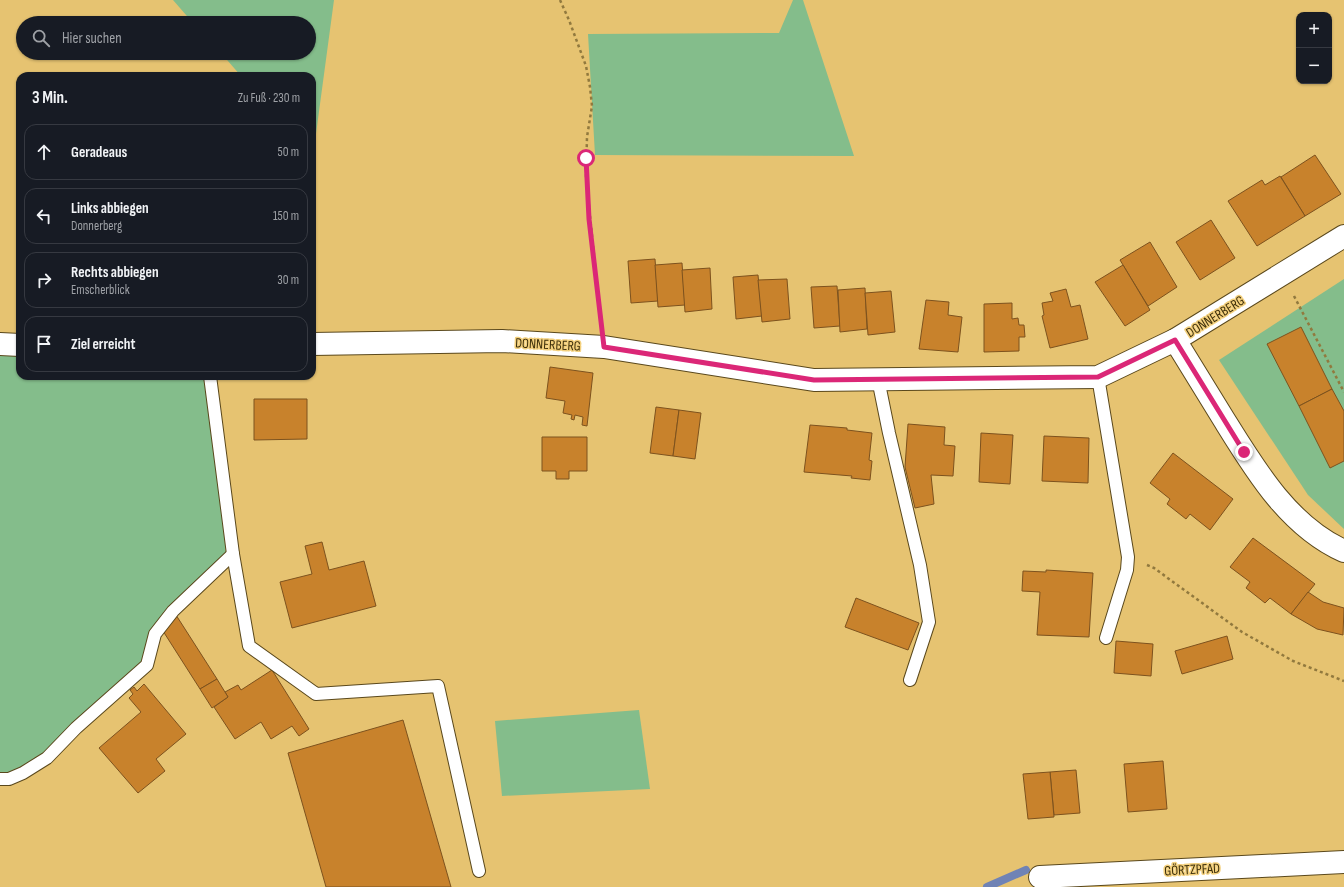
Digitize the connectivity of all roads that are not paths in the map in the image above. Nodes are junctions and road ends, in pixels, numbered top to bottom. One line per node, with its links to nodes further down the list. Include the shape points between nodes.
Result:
1 (1344, 236): 2 (street, DONNERBERG)
2 (1175, 340): 6 (street, DONNERBERG); 9 (street, via 1244,452 1271,490 1305,526)
3 (0, 344): 5 (street)
4 (316, 344): 7 (street, DONNERBERG, via 502,341 604,347 814,380)
5 (16, 345)
6 (1098, 377): 7 (street, DONNERBERG); 11 (lane, via 1128,557 1127,570)
7 (878, 379): 12 (lane, via 920,565 929,622)
8 (211, 380): 10 (lane)
9 (1344, 551)
10 (233, 554): 13 (lane, via 172,611 155,634 147,665 76,728 47,758 10,779); 15 (lane, via 249,646 316,694 438,686)
11 (1106, 638)
12 (910, 680)
13 (0, 779)
14 (1344, 862): 16 (street, GÖRTZPFAD)
15 (479, 871)
16 (1040, 877)

